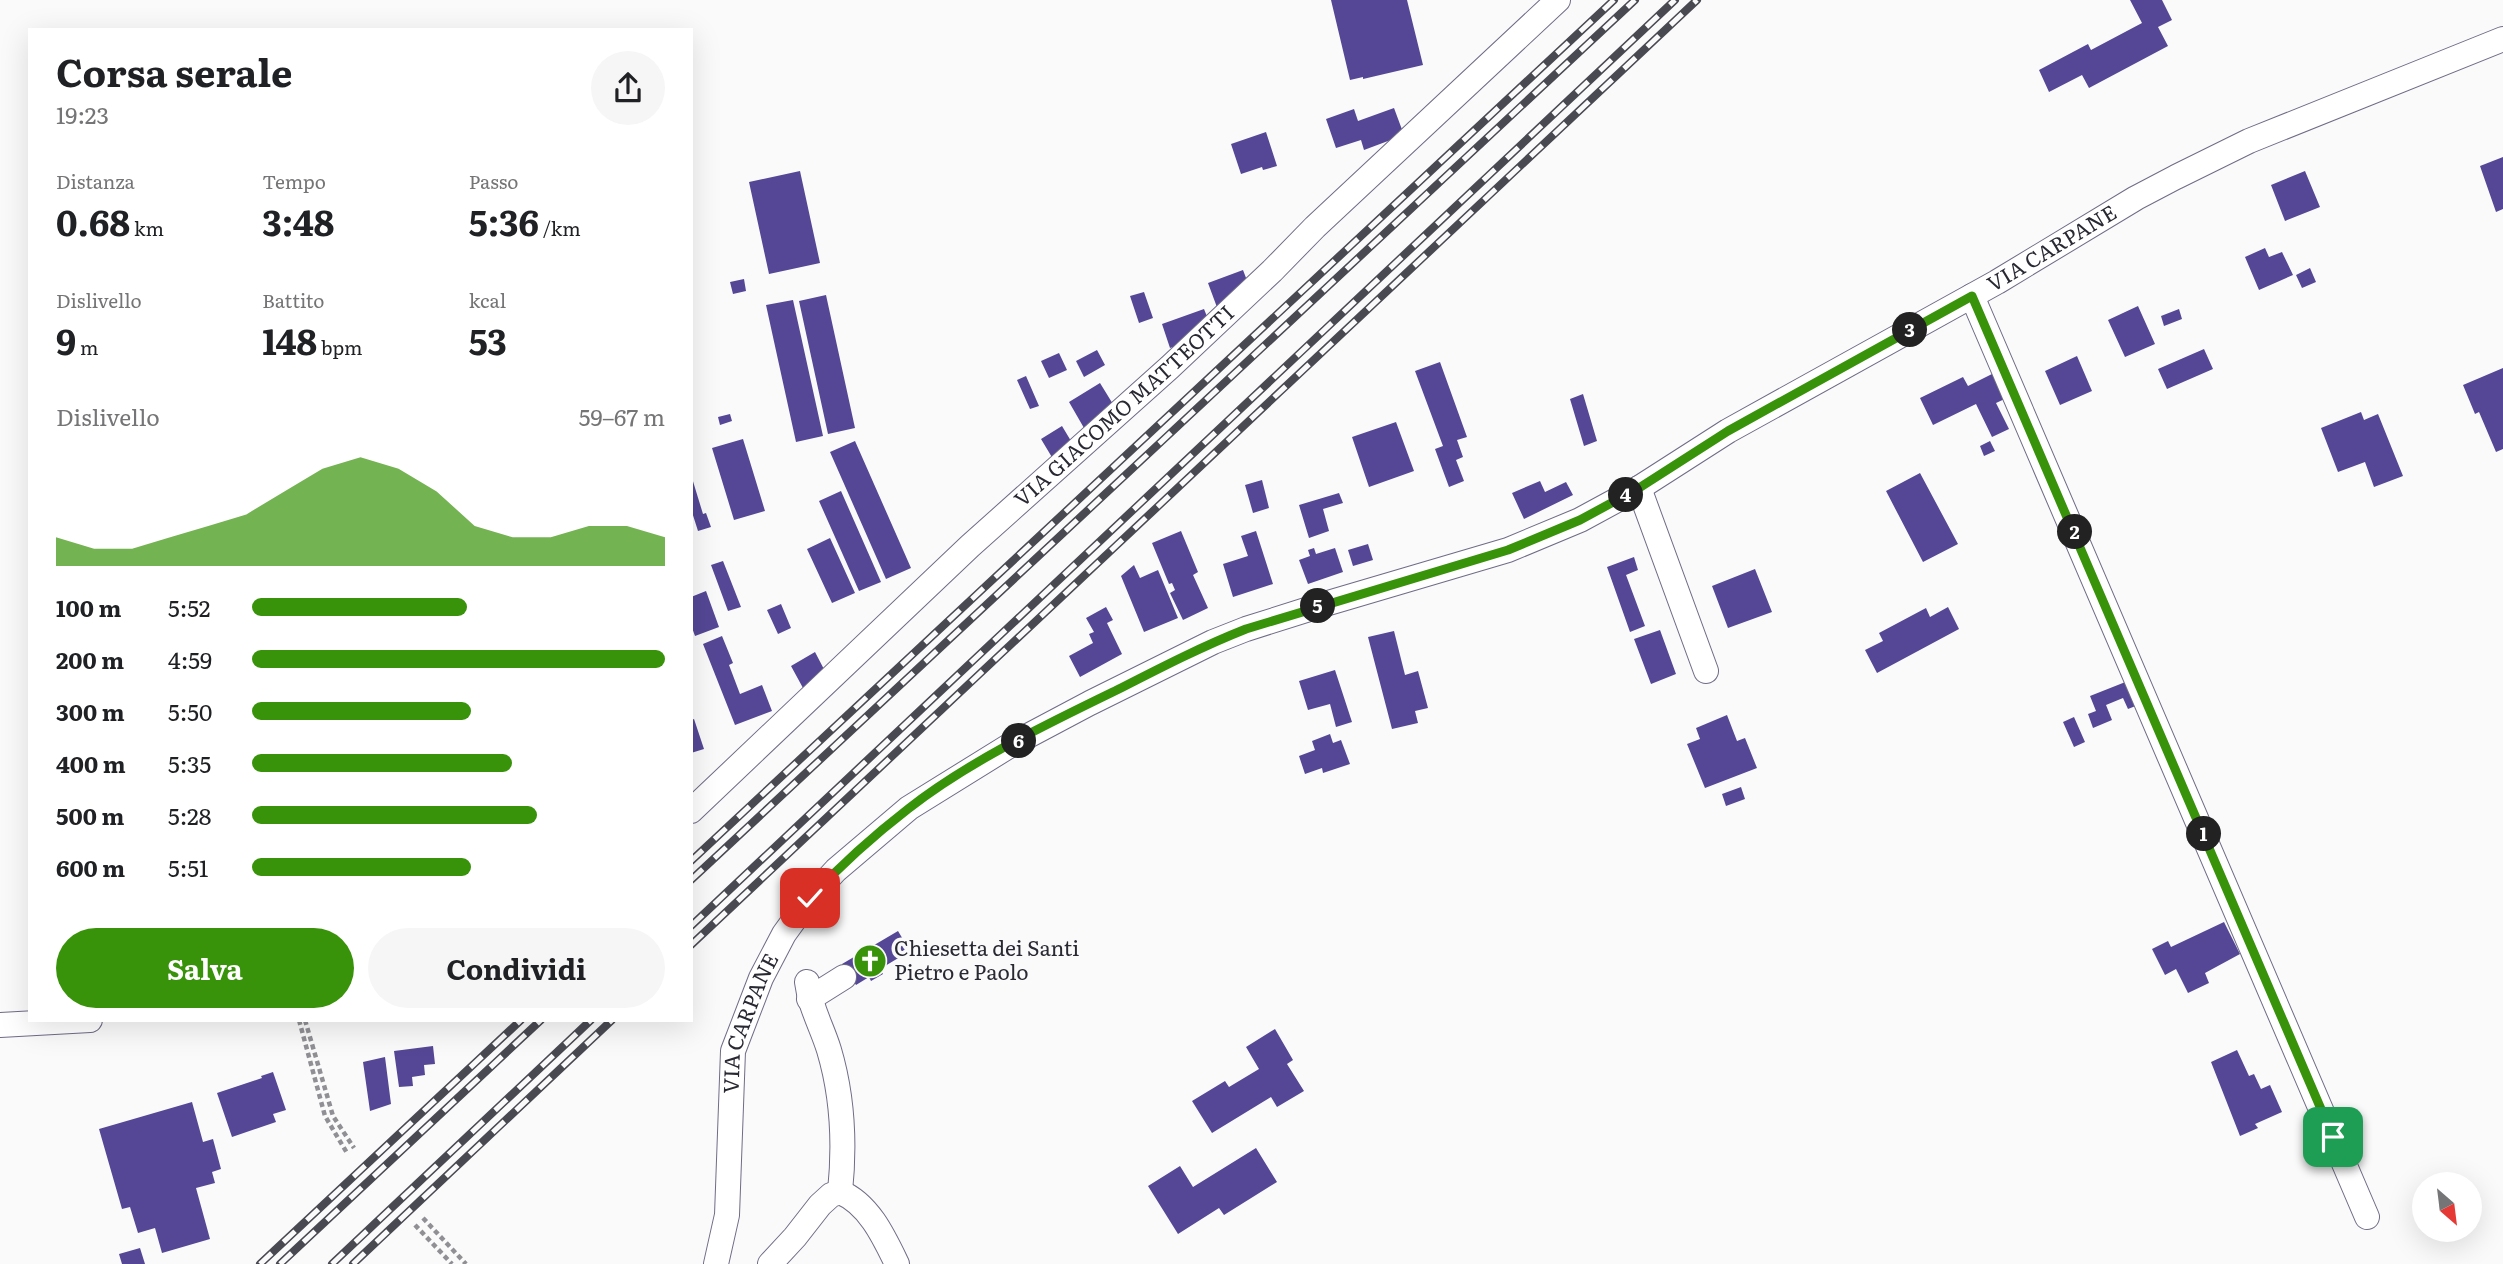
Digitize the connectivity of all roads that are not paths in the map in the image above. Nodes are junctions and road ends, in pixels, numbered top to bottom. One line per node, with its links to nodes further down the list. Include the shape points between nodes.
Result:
1 (1558, 0): 6 (street, VIA GIACOMO MATTEOTTI)
2 (2503, 39): 3 (street, VIA CARPANE, via 2214,157)
3 (1972, 296): 4 (street, VIA CARPANE, via 1728,431); 11 (street)
4 (1639, 488): 5 (street); 12 (street, VIA CARPANE, via 1580,520 1508,550 1213,642 1021,740 909,808 810,898 783,934 761,978 733,1051 727,1215)
5 (1706, 671)
6 (693, 809)
7 (844, 977): 10 (street, via 808,991 842,1106)
8 (60, 1022): 9 (street)
9 (0, 1026)
10 (840, 1192): 13 (street, via 820,1205); 14 (street, via 871,1218)
11 (2367, 1217)
12 (716, 1264)
13 (770, 1264)
14 (897, 1264)

